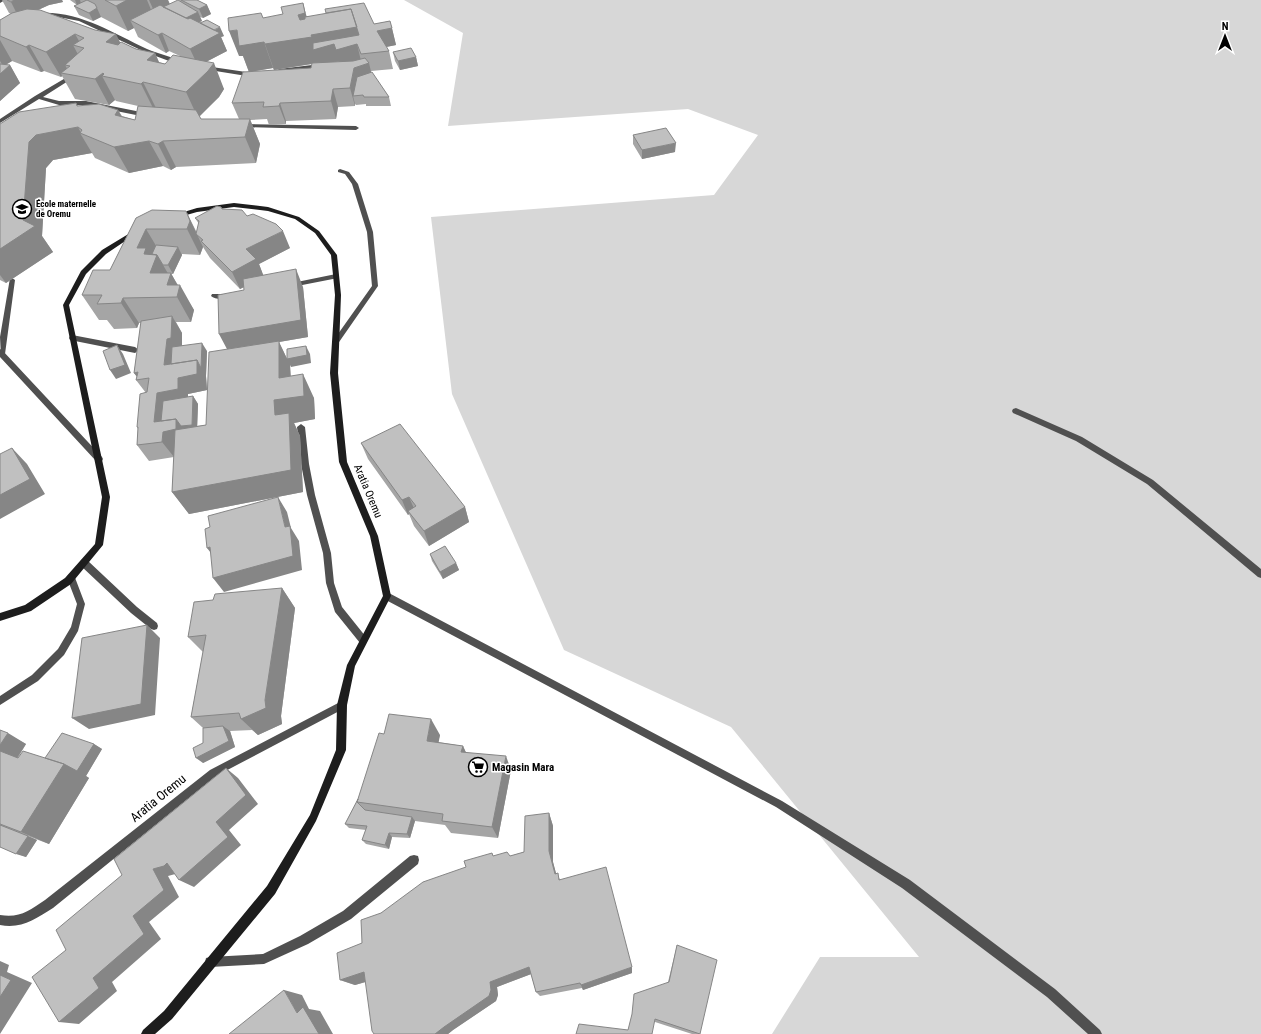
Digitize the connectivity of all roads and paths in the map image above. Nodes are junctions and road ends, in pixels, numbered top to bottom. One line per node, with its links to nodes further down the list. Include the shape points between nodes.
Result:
1 (3, 0): 2 (street)
2 (0, 2)
3 (35, 17): 4 (street, via 54,14 67,16)
4 (184, 65)
5 (200, 67): 9 (street)
6 (312, 67): 8 (street)
7 (82, 70): 10 (street)
8 (276, 72)
9 (261, 74)
10 (37, 97): 11 (street, via 59,103 86,103); 12 (street)
11 (154, 116)
12 (0, 120)
13 (239, 125): 14 (street)
14 (356, 128)
15 (340, 171): 24 (street, via 347,173 355,184 370,232 375,286)
16 (169, 218): 18 (main road, Aratia Oremu, via 234,204 268,209 297,218 317,232 334,256)
17 (143, 228): 23 (main road, via 104,252 83,273 66,305)
18 (336, 276): 20 (street); 24 (main road, Aratia Oremu, via 338,295)
19 (12, 280): 26 (street)
20 (286, 287)
21 (214, 296): 22 (street)
22 (234, 296)
23 (72, 338): 25 (street); 29 (main road)
24 (335, 343): 33 (main road, Aratia Oremu, via 334,373 343,462 374,536)
25 (135, 350)
26 (1, 353): 29 (street)
27 (1016, 411): 31 (street, via 1080,439 1150,482)
28 (301, 427): 36 (street, via 305,464 327,553 330,583 338,609)
29 (99, 459): 30 (main road, via 106,497 98,545)
30 (84, 563): 32 (main road); 35 (street)
31 (1261, 574)
32 (71, 578): 34 (main road, via 28,608); 37 (street, via 81,604 75,628 61,652 35,678)
33 (387, 596): 36 (main road); 43 (street, via 779,804 906,884 1051,993)
34 (0, 617)
35 (154, 626)
36 (363, 640): 38 (main road, via 351,665)
37 (0, 701)
38 (342, 705): 40 (street, Aratia Oremu, via 213,773 48,904 24,919 12,923); 41 (main road, via 341,750 313,818 271,890)
39 (414, 860): 41 (street, via 347,915 304,940 264,959)
40 (0, 920)
41 (210, 962): 42 (main road, via 168,1015)
42 (147, 1034)
43 (1096, 1034)

